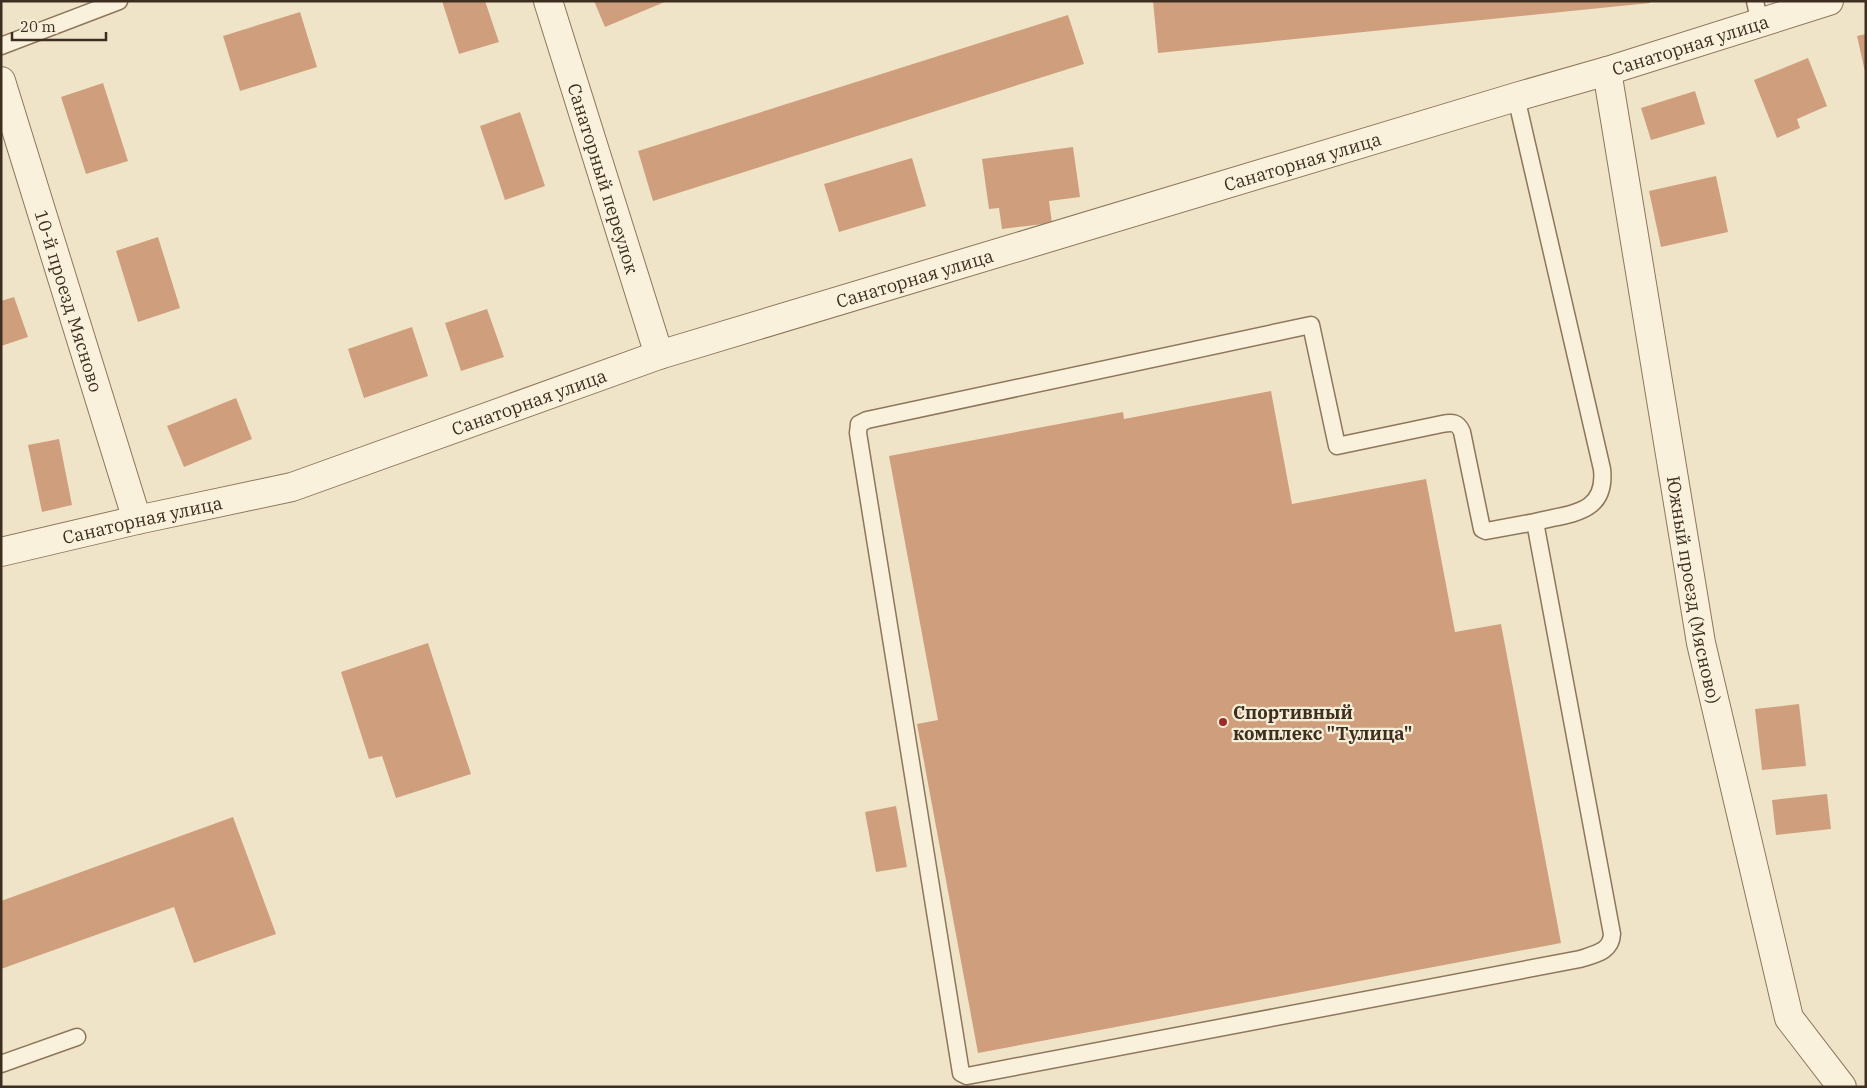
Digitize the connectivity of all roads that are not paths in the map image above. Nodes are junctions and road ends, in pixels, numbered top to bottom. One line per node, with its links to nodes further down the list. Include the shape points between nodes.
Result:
1 (120, 1): 5 (lane)
2 (548, 1): 9 (street, Санаторный переулок)
3 (1829, 1): 4 (street, Санаторная улица)
4 (1757, 13): 6 (street, Санаторная улица)
5 (1, 46)
6 (1607, 71): 8 (street, Санаторная улица); 15 (street, Южный проезд (Мясново), via 1701,643 1789,1018)
7 (1, 81): 10 (street, 10-й проезд Мясново)
8 (1516, 97): 9 (street, Санаторная улица); 11 (lane, via 1604,481 1601,493 1585,510)
9 (659, 356): 10 (street, Санаторная улица, via 292,487)
10 (137, 520): 12 (street, Санаторная улица)
11 (1535, 522): 11 (lane, via 1612,934 1608,946 1580,959 968,1075 961,1073 859,424 1311,325 1337,446 1455,423 1462,432 1482,529)
12 (1, 552)
13 (77, 1037): 14 (lane)
14 (1, 1064)
15 (1842, 1087)

